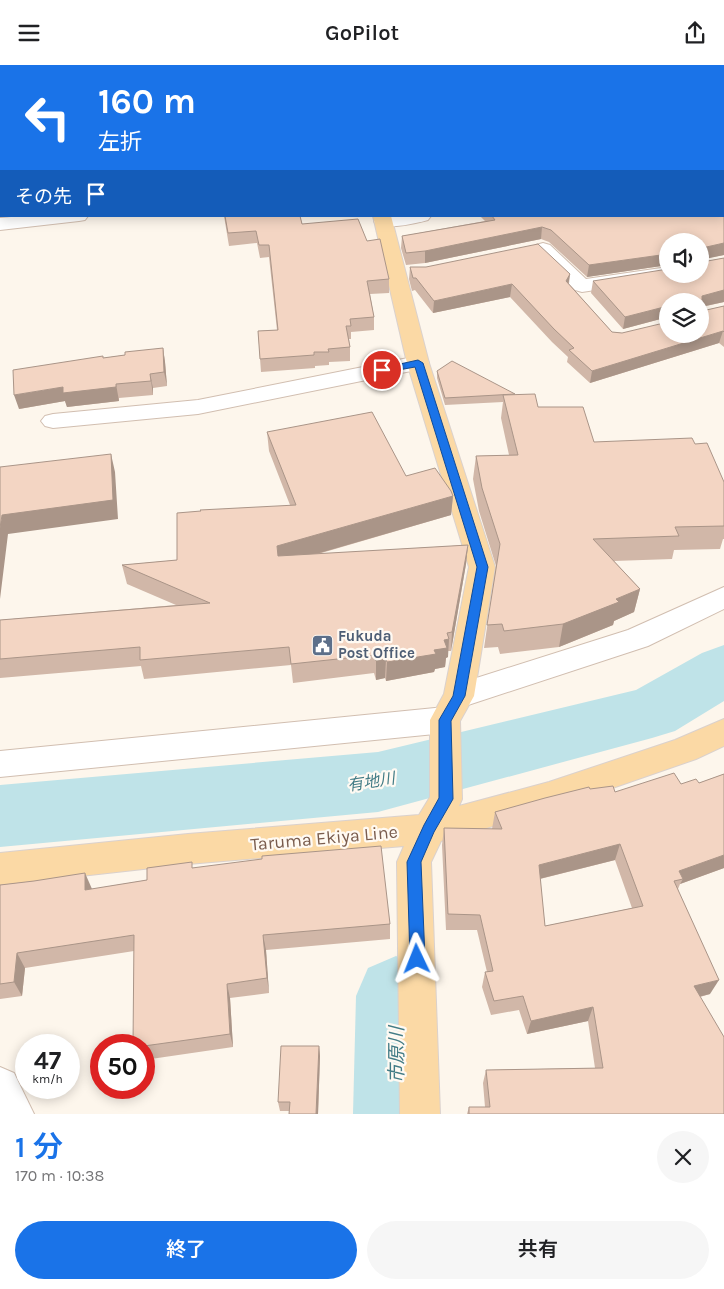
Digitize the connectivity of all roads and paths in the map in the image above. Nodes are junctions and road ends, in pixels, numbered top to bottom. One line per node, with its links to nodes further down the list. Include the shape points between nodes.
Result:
1 (69, 217): 4 (street)
2 (402, 217): 3 (street)
3 (382, 218): 7 (main road, via 406,272)
4 (0, 224)
5 (521, 251): 6 (street, via 541,247 585,296)
6 (659, 275)
7 (418, 363): 8 (street, via 198,407); 10 (main road, via 482,567)
8 (53, 421)
9 (724, 597): 10 (street, via 638,638)
10 (452, 708): 12 (street); 13 (main road, via 446,799)
11 (724, 731): 13 (main road, Taruma Ekiya Line, via 685,750 549,796)
12 (0, 764)
13 (429, 829): 14 (main road, Taruma Ekiya Line); 17 (main road, via 414,862)
14 (0, 869)
15 (0, 1087): 16 (street)
16 (14, 1114)
17 (420, 1114)

